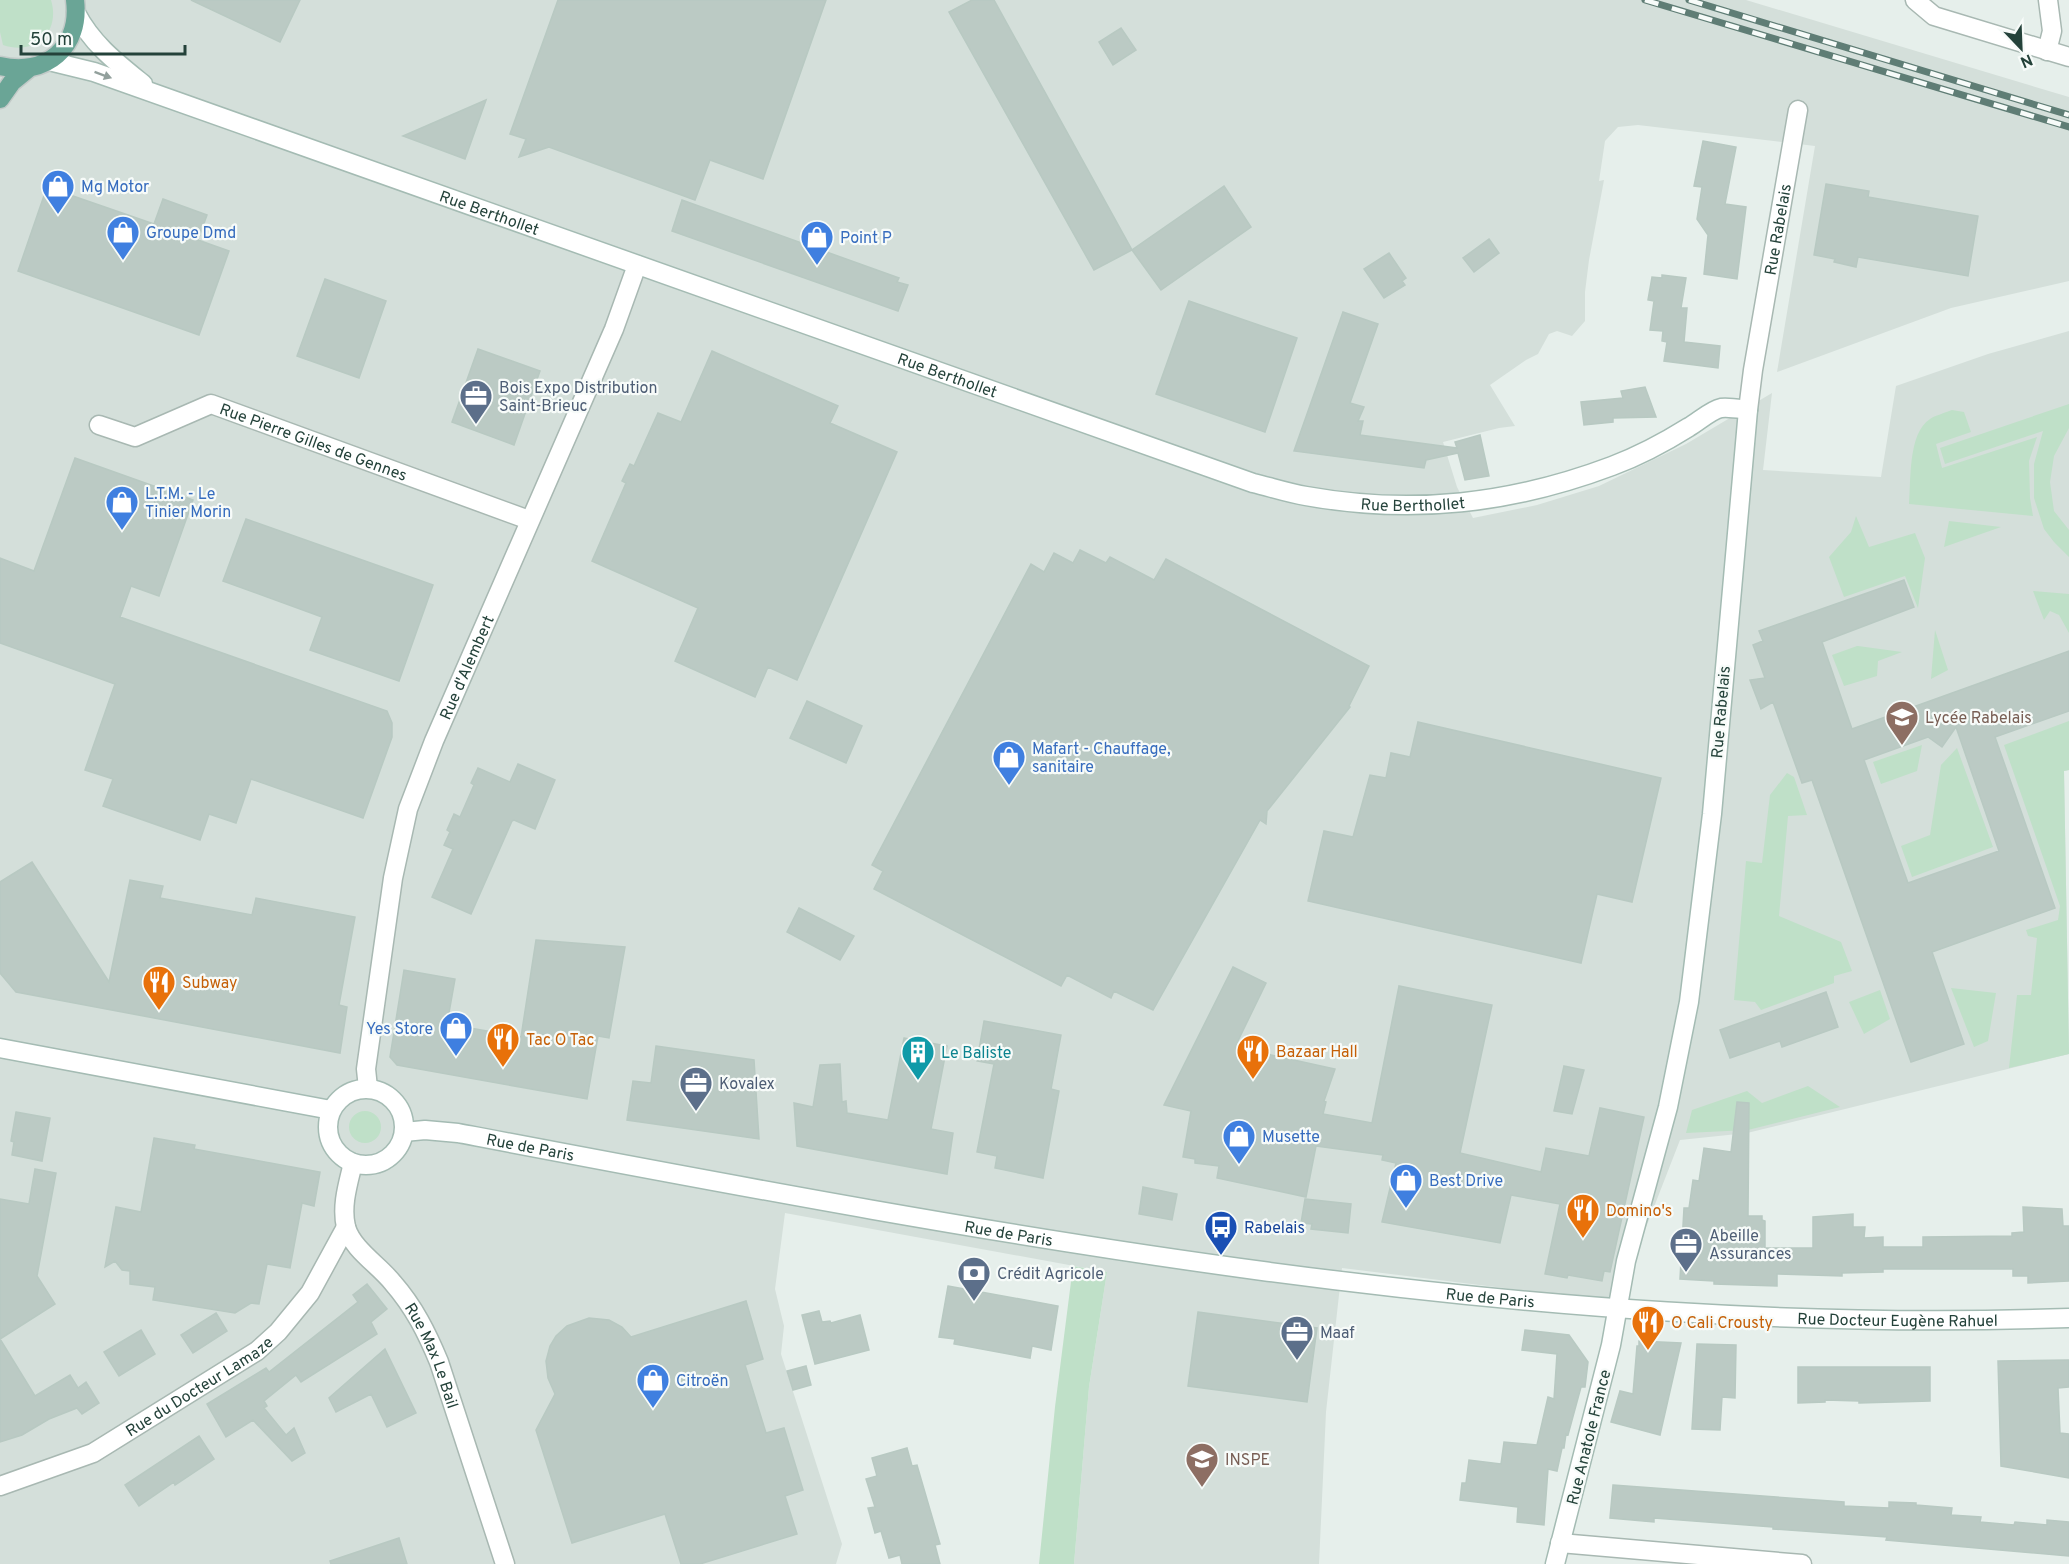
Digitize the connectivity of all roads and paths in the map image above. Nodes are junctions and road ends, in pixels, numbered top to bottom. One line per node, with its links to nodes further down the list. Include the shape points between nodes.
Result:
1 (1915, 0): 4 (street, via 1934,16)
2 (2048, 0): 4 (street, via 2052,31)
3 (76, 7): 6 (main road, via 69,41); 9 (street, Rue Berthollet, via 84,29 104,52)
4 (2047, 51): 5 (street)
5 (2069, 57)
6 (49, 61): 8 (main road); 9 (street, Rue Berthollet, one-way to 9, via 94,72)
7 (0, 66): 8 (main road)
8 (28, 69): 10 (main road)
9 (157, 95): 12 (street, Rue Berthollet)
10 (0, 99)
11 (1798, 110): 13 (street, Rue Rabelais)
12 (637, 265): 13 (street, Rue Berthollet, via 1253,483 1356,503 1452,504 1536,490 1613,465 1720,408); 15 (street, Rue d'Alembert, via 614,329)
13 (1748, 410): 22 (street, Rue Rabelais, via 1712,814 1689,1002 1668,1107 1626,1261)
14 (99, 425): 15 (street, Rue Pierre Gilles de Gennes, via 135,437 211,404)
15 (529, 520): 17 (street, Rue d'Alembert, via 408,809 391,889 366,1069)
16 (0, 1048): 18 (street)
17 (368, 1088): 18 (street, via 346,1094); 19 (street, via 386,1094 400,1107)
18 (331, 1110): 20 (street, via 328,1136 333,1148)
19 (404, 1132): 20 (street, via 395,1153 386,1160 376,1164); 22 (street, Rue de Paris, via 458,1133 730,1185 1190,1262 1460,1296)
20 (354, 1163): 21 (street, via 344,1206)
21 (346, 1227): 24 (street, Rue du Docteur Lamaze, via 310,1293 257,1351 93,1453); 26 (street, Rue Max Le Bail, via 352,1240 393,1281 428,1336)
22 (1618, 1310): 23 (street, Rue Docteur Eugène Rahuel, via 1879,1319); 25 (street, Rue Anatole France)
23 (2069, 1318)
24 (0, 1486)
25 (1560, 1543): 27 (street, Rue Anatole France); 28 (street)
26 (505, 1564)
27 (1555, 1564)
28 (1802, 1564)

